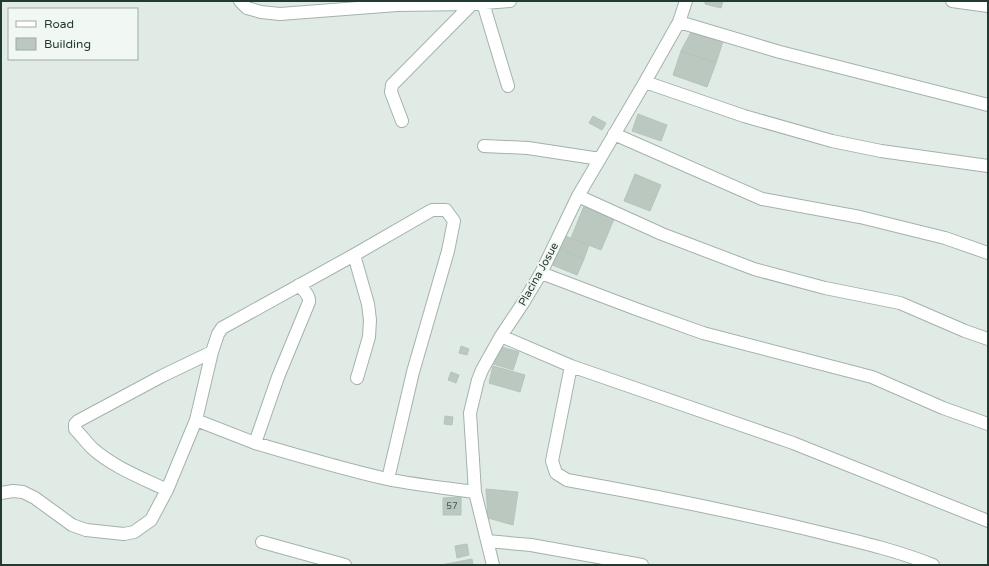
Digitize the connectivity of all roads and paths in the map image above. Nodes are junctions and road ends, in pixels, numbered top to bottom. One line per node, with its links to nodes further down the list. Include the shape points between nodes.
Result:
1 (240, 1): 5 (street, via 247,8 280,14)
2 (510, 1): 6 (street)
3 (686, 1): 8 (street, Placina Josue)
4 (952, 1): 7 (street)
5 (394, 3): 6 (street)
6 (478, 4): 10 (street); 12 (street, via 392,85 391,92)
7 (988, 6)
8 (679, 22): 9 (street, Placina Josue); 11 (street, via 780,52)
9 (645, 82): 13 (street, Placina Josue); 16 (street, via 744,116 832,141 881,151)
10 (508, 86)
11 (988, 105)
12 (402, 122)
13 (614, 134): 15 (street, Placina Josue); 18 (street, via 762,199 860,217 945,238)
14 (484, 146): 15 (street, via 528,148)
15 (600, 160): 17 (street, Placina Josue)
16 (988, 166)
17 (578, 196): 20 (street, Placina Josue); 23 (street, via 662,234 754,269 825,288 900,303)
18 (988, 253)
19 (354, 255): 21 (street); 26 (street, via 370,320 369,337); 30 (street, via 432,210 446,210 454,222 448,251 412,372)
20 (541, 273): 22 (street, Placina Josue); 28 (street, via 703,333 872,377 943,408)
21 (299, 285): 24 (street, via 222,328); 29 (street, via 310,299 278,377)
22 (501, 336): 25 (street); 32 (street, Placina Josue, via 478,380 470,414)
23 (988, 339)
24 (212, 352): 27 (street); 31 (street, via 155,379 75,424 75,429 92,448 121,468)
25 (571, 366): 34 (street, via 793,442); 40 (street, via 552,461 556,473 567,480 755,517 853,540)
26 (357, 378)
27 (196, 420): 29 (street); 31 (street)
28 (988, 424)
29 (255, 443): 30 (street)
30 (388, 479): 32 (street)
31 (167, 490): 33 (street, via 151,520 134,532 124,534 86,530 72,525 23,492)
32 (475, 492): 35 (street, Placina Josue)
33 (1, 493)
34 (988, 521)
35 (487, 541): 38 (street, Placina Josue); 39 (street, via 531,545)
36 (262, 542): 37 (street)
37 (345, 565)
38 (493, 565)
39 (642, 565)
40 (933, 565)

